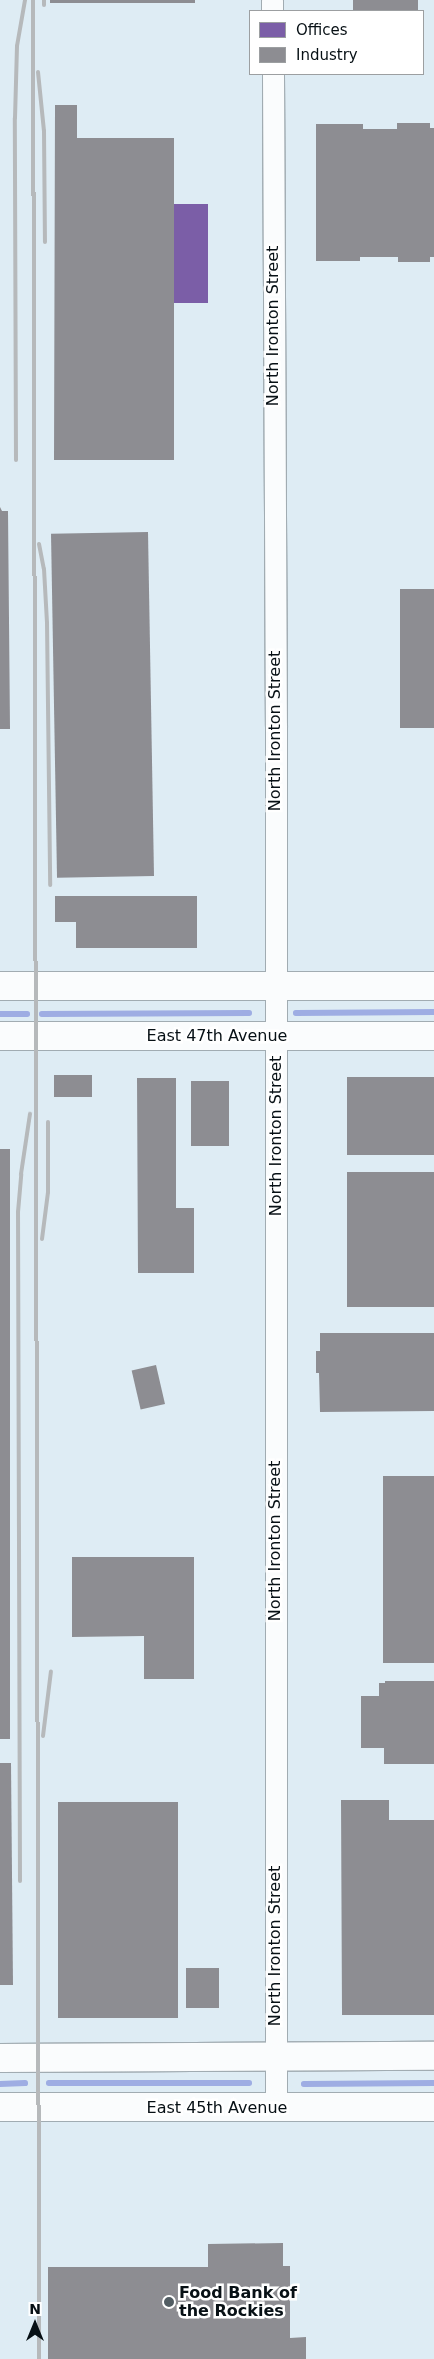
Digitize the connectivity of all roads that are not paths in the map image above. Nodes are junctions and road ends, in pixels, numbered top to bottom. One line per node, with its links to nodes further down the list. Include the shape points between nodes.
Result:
1 (272, 75): 3 (street, North Ironton Street)
2 (0, 986): 3 (main road)
3 (276, 986): 4 (main road); 6 (street, North Ironton Street)
4 (434, 986)
5 (0, 1036): 6 (main road, East 47th Avenue)
6 (276, 1036): 7 (main road, East 47th Avenue); 9 (street, North Ironton Street)
7 (434, 1036)
8 (434, 2056): 9 (main road)
9 (275, 2057): 10 (main road); 13 (street, North Ironton Street)
10 (0, 2058)
11 (0, 2107): 13 (main road, East 45th Avenue)
12 (434, 2107): 13 (main road, East 45th Avenue)
13 (276, 2108)

